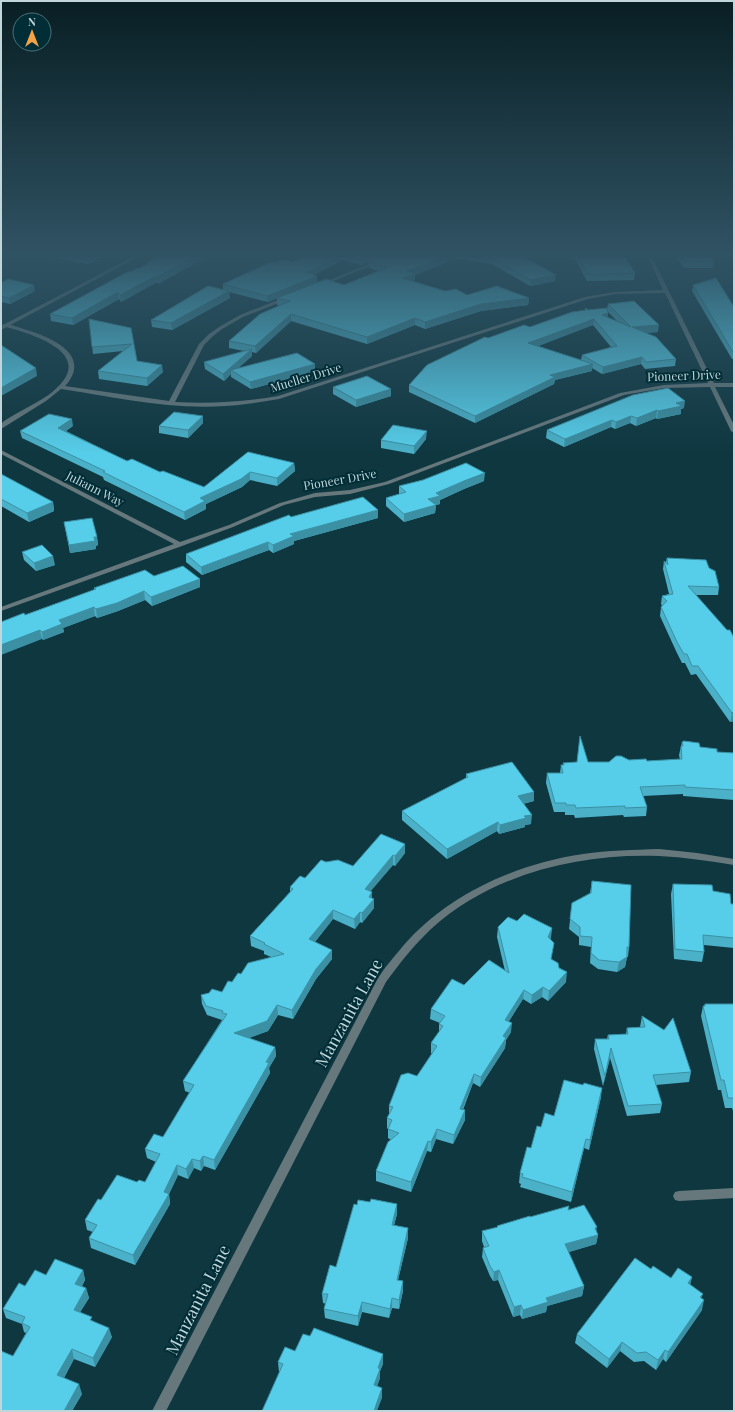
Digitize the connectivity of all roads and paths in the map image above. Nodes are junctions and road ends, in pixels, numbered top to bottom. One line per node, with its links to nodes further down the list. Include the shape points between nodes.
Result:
1 (228, 323): 8 (street, via 202,344)
2 (509, 323): 8 (street, Mueller Drive, via 269,400 223,406)
3 (682, 323): 5 (street)
4 (3, 327): 7 (street, via 25,330 51,340 69,355 71,370)
5 (712, 385): 6 (street, Pioneer Drive); 10 (street); 12 (street, Pioneer Drive, via 653,387 622,394 387,483 350,492 298,499)
6 (734, 385)
7 (61, 387): 8 (street, Mueller Drive); 9 (street)
8 (171, 403)
9 (1, 427)
10 (734, 431)
11 (1, 452): 12 (street, Juliann Way)
12 (180, 545): 13 (street, Pioneer Drive)
13 (1, 609)
14 (734, 862): 17 (street, Manzanita Lane, via 683,854 648,852 616,853 546,864 489,885 443,913 421,932 382,980)
15 (734, 1193): 16 (street)
16 (679, 1196)
17 (159, 1411)

